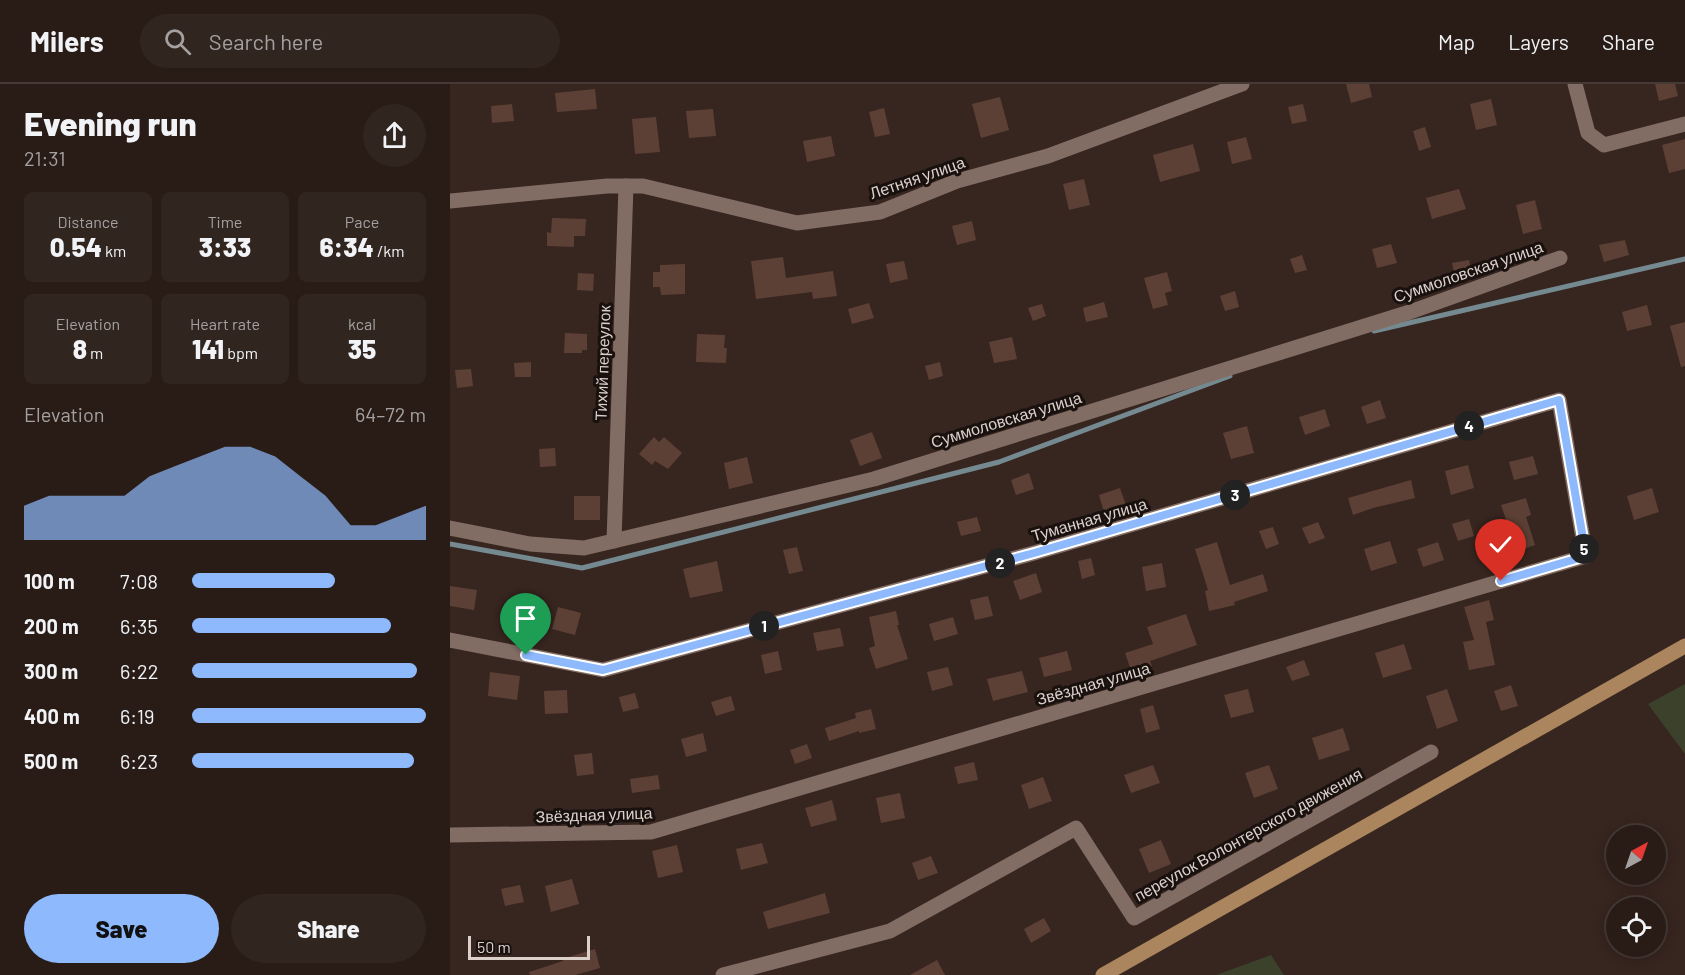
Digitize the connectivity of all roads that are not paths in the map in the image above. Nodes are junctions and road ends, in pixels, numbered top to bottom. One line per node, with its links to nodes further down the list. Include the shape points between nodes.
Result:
1 (1242, 84): 4 (street, Летняя улица, via 1048,156 957,181 880,212 797,223 643,186)
2 (1575, 84): 3 (street, via 1588,133 1604,144)
3 (1685, 124)
4 (626, 186): 5 (street, Летняя улица); 9 (street, Тихий переулок)
5 (450, 201)
6 (1560, 258): 9 (street, Суммоловская улица, via 1410,312 874,479)
7 (1559, 400): 10 (street, Туманная улица, via 1034,553 603,670); 13 (street, Звёздная улица, via 1586,556 651,832)
8 (450, 528): 9 (street, Суммоловская улица, via 530,544 584,548)
9 (614, 541)
10 (450, 640)
11 (1685, 646): 15 (main road)
12 (1431, 752): 14 (street, переулок Волонтерского движения, via 1134,918 1076,828 890,931)
13 (450, 835)
14 (723, 975)
15 (1103, 975)

